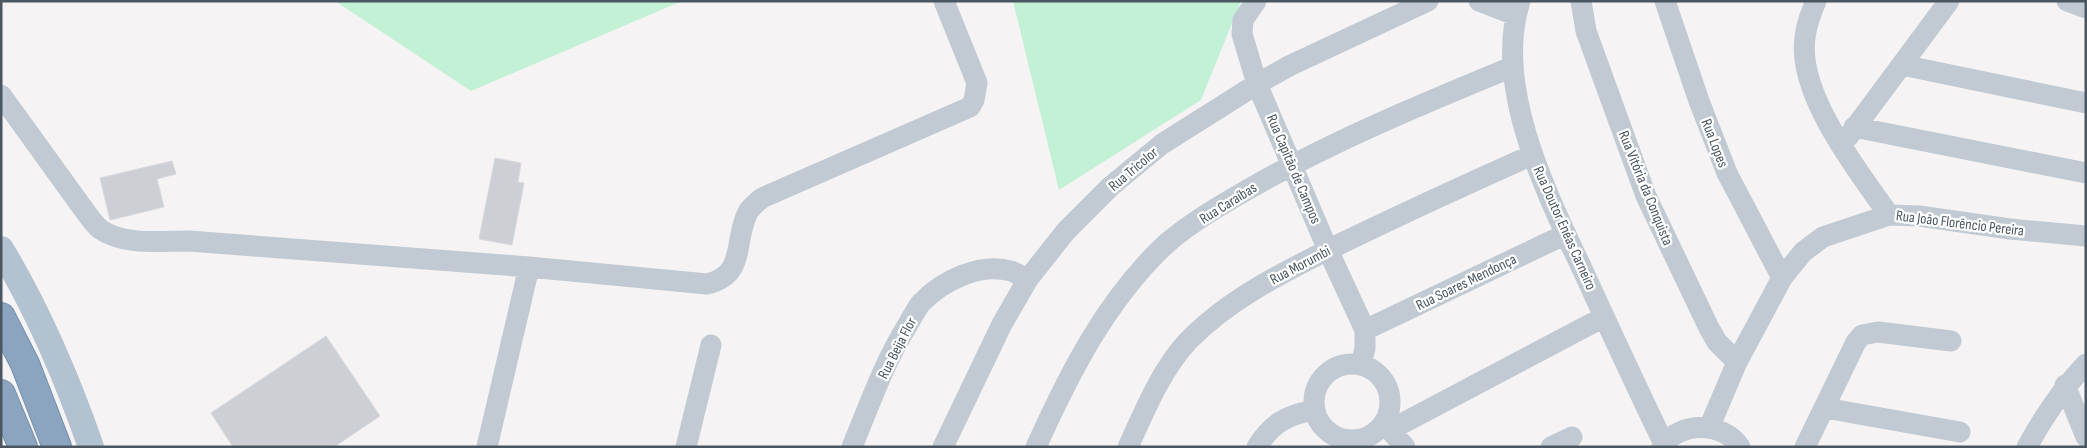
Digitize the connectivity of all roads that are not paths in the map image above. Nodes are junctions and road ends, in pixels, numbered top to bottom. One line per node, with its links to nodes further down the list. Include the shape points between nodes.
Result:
1 (944, 1): 27 (street, via 977,83 970,107 762,198 748,212 733,267 725,277 707,284)
2 (1256, 1): 14 (street, Rua Capitão de Campos, via 1243,20 1242,34)
3 (1428, 1): 14 (street, Rua Tricolor)
4 (1479, 1): 10 (street)
5 (1581, 1): 35 (street, Rua Vitória da Conquista, via 1586,31 1646,196 1708,328)
6 (1665, 1): 28 (street, Rua Lopes, via 1727,173)
7 (1816, 1): 18 (street, via 1804,39 1805,65 1815,95)
8 (1949, 1): 12 (street)
9 (2067, 1): 11 (street)
10 (1518, 8): 13 (street, Rua Doutor Enéas Carneiro)
11 (2086, 8)
12 (1902, 65): 16 (street); 17 (street)
13 (1512, 67): 19 (street, Rua Doutor Enéas Carneiro); 20 (street, Rua Caraíbas)
14 (1257, 84): 20 (street, Rua Capitão de Campos); 29 (street, Rua Tricolor, via 1162,144 1111,186 1066,231)
15 (1, 95): 27 (street, via 86,214 100,229 118,237)
16 (2086, 103)
17 (1854, 127): 18 (street); 21 (street)
18 (1842, 148): 22 (street)
19 (1532, 155): 23 (street, Rua Doutor Enéas Carneiro); 26 (street, Rua Morumbi)
20 (1292, 164): 26 (street, Rua Capitão de Campos); 55 (street, Rua Caraíbas, via 1224,203 1167,244 1133,281 1099,324 1067,379)
21 (2086, 173)
22 (1888, 215): 24 (street, Rua João Florêncio Pereira); 28 (street, Rua João Florêncio Pereira, via 1823,237 1803,252)
23 (1566, 234): 31 (street, Rua Doutor Enéas Carneiro); 32 (street, Rua Soares Mendonça)
24 (2086, 236)
25 (1, 249): 50 (main road, via 49,338)
26 (1328, 250): 32 (street, Rua Capitão de Campos); 56 (street, Rua Morumbi, via 1248,293 1216,315 1186,343 1167,370)
27 (529, 267): 51 (street)
28 (1782, 278): 35 (street, Rua João Florêncio Pereira)
29 (1028, 279): 53 (street, Rua Beija Flor, via 1011,271 981,271 941,286 920,304 897,342); 54 (street, Rua Tricolor, via 1002,324)
30 (1, 317): 49 (highway, via 26,364)
31 (1604, 317): 42 (street); 47 (street, Rua Doutor Enéas Carneiro)
32 (1365, 330): 37 (street, Rua Capitão de Campos)
33 (1951, 341): 40 (street, via 1878,332 1862,336 1856,342)
34 (710, 345): 52 (street)
35 (1737, 362): 43 (street, Rua João Florêncio Pereira)
36 (2086, 364): 38 (street)
37 (1361, 365): 41 (street, via 1348,364 1325,375 1313,397); 42 (street, via 1382,378 1388,390 1390,402)
38 (2065, 385): 46 (street); 62 (street)
39 (1, 394): 48 (highway)
40 (1825, 408): 44 (street); 61 (street)
41 (1314, 410): 42 (street, via 1326,431 1343,439 1362,440); 57 (street, via 1292,414 1279,421)
42 (1386, 428): 58 (street)
43 (1709, 428): 47 (street, via 1685,430); 60 (street, via 1724,433)
44 (1960, 432)
45 (1572, 437): 59 (street)
46 (2086, 437)
47 (1663, 445)
48 (23, 447)
49 (57, 447)
50 (91, 447)
51 (487, 447)
52 (686, 447)
53 (852, 447)
54 (943, 447)
55 (1036, 447)
56 (1128, 447)
57 (1257, 447)
58 (1405, 447)
59 (1551, 447)
60 (1740, 447)
61 (1806, 447)
62 (2027, 447)

